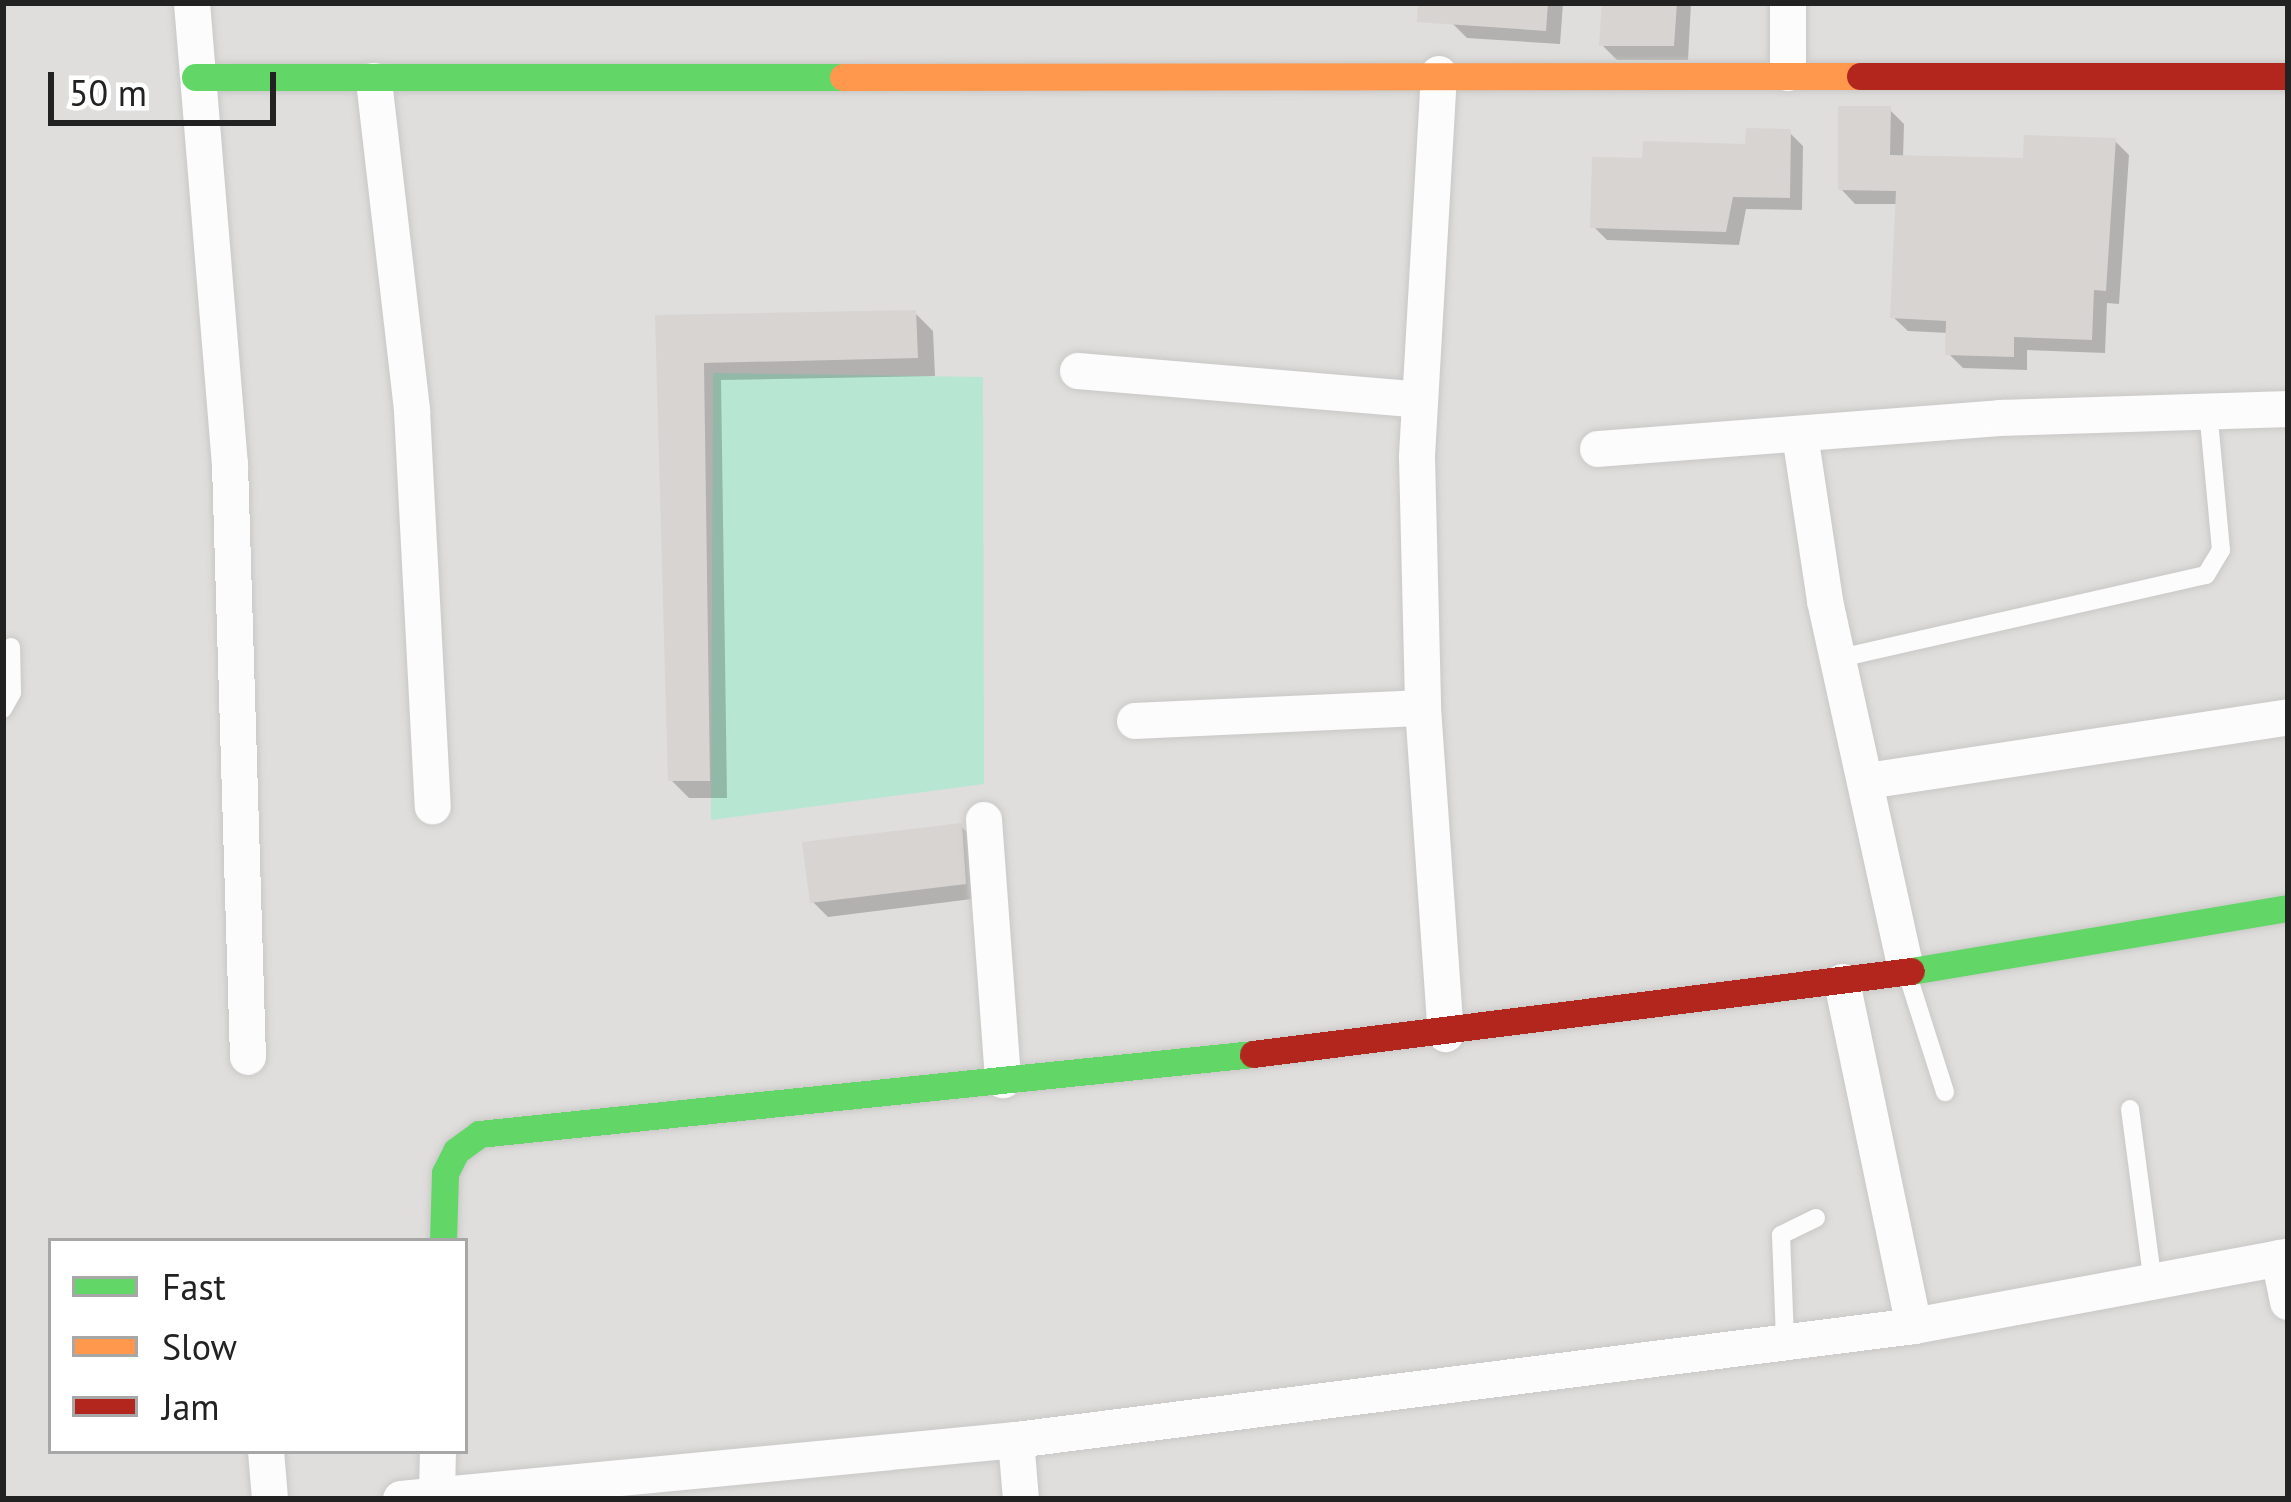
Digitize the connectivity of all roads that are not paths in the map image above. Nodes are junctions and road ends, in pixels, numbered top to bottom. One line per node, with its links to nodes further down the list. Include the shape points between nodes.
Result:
1 (192, 3): 5 (street)
2 (1788, 3): 4 (street)
3 (1439, 74): 4 (street); 7 (street); 9 (street)
4 (1788, 74): 6 (street)
5 (195, 76): 7 (street); 27 (street, via 230,465)
6 (2288, 76)
7 (374, 81): 21 (street, via 412,411)
8 (1078, 371): 9 (street)
9 (1420, 400): 16 (street)
10 (2208, 408): 11 (street); 12 (street); 15 (lane, via 2221,550 2206,575)
11 (2288, 409)
12 (1800, 435): 13 (street); 15 (street)
13 (1598, 449)
14 (11, 647): 17 (lane, via 12,693)
15 (1840, 658): 20 (street)
16 (1423, 708): 19 (street); 26 (street)
17 (3, 709)
18 (2288, 717): 20 (street)
19 (1135, 721)
20 (1868, 782): 24 (street)
21 (433, 806)
22 (984, 820): 28 (street)
23 (2288, 908): 24 (street)
24 (1906, 968): 25 (street); 29 (lane)
25 (1842, 982): 26 (street); 36 (street)
26 (1446, 1034): 28 (street)
27 (248, 1057)
28 (1003, 1080): 32 (street, via 478,1134 445,1173)
29 (1946, 1092)
30 (2131, 1109): 34 (lane)
31 (1816, 1218): 37 (lane, via 1781,1234)
32 (443, 1238)
33 (2284, 1258): 34 (street); 35 (street)
34 (2153, 1283): 36 (street)
35 (2288, 1302)
36 (1914, 1326): 37 (street)
37 (1785, 1340): 38 (street)
38 (1016, 1440): 41 (street); 43 (street)
39 (266, 1454): 42 (street)
40 (437, 1454): 41 (street)
41 (419, 1497)
42 (270, 1499)
43 (1021, 1499)

